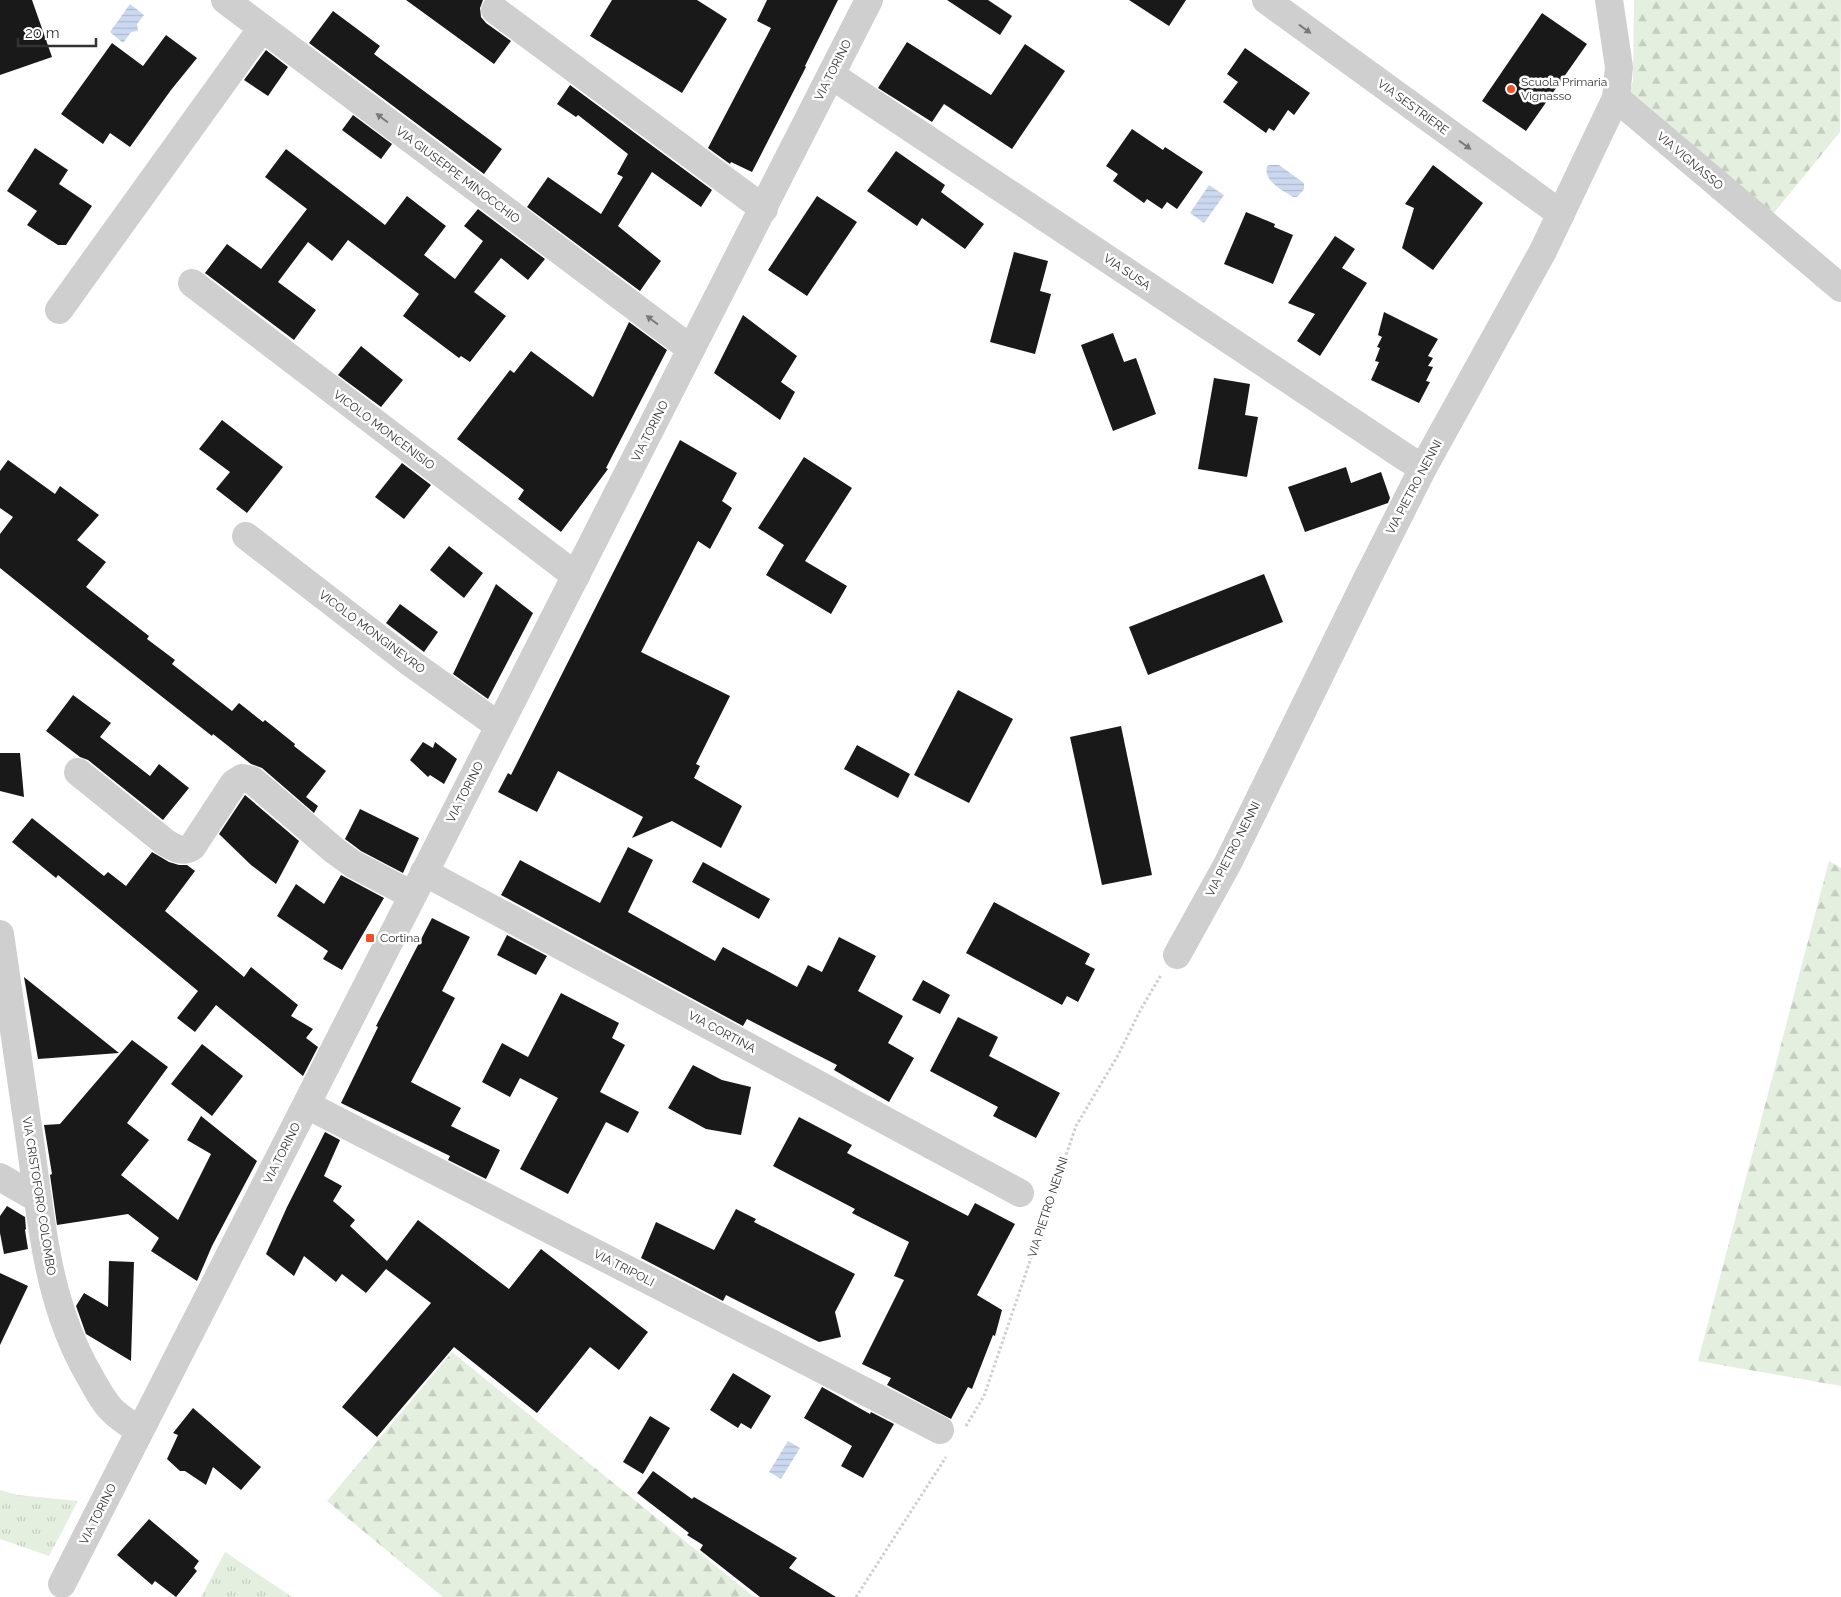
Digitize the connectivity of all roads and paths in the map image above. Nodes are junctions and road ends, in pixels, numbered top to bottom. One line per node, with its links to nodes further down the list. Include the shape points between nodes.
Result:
1 (225, 0): 6 (street, VIA GIUSEPPE MINOCCHIO)
2 (869, 0): 7 (street, VIA TORINO)
3 (1266, 0): 10 (street, VIA SESTRIERE, one-way to 10)
4 (1609, 0): 8 (street, via 1619,67)
5 (495, 10): 9 (street)
6 (262, 28): 13 (street); 14 (street, VIA GIUSEPPE MINOCCHIO, one-way to 6)
7 (831, 75): 9 (street, VIA TORINO); 15 (street, VIA SUSA)
8 (1616, 98): 10 (street, VIA PIETRO NENNI); 12 (street, VIA VIGNASSO)
9 (764, 209): 14 (street, VIA TORINO)
10 (1561, 214): 15 (street, VIA PIETRO NENNI)
11 (192, 283): 17 (street, VICOLO MONCENISIO)
12 (1841, 288)
13 (59, 310)
14 (691, 350): 17 (street, VIA TORINO)
15 (1423, 468): 22 (street, VIA PIETRO NENNI, via 1228,863)
16 (246, 536): 18 (street, VICOLO MONGINEVRO, via 408,661)
17 (576, 576): 18 (street, VIA TORINO)
18 (499, 726): 20 (street, VIA TORINO)
19 (78, 772): 20 (street, VIA CORTINA, via 179,850 192,847 234,783 242,778 252,780 354,864)
20 (418, 884): 23 (street, VIA TORINO); 25 (street, VIA CORTINA)
21 (0, 934): 26 (street, VIA CRISTOFORO COLOMBO)
22 (1177, 955): 28 (path, VIA PIETRO NENNI, via 1164,971 1076,1126 984,1396)
23 (307, 1105): 27 (street, VIA TORINO); 28 (street, VIA TRIPOLI)
24 (0, 1178): 26 (street)
25 (1020, 1193)
26 (38, 1199): 27 (street, VIA CRISTOFORO COLOMBO, via 47,1260 62,1319 82,1363 113,1412)
27 (139, 1431): 29 (street, VIA TORINO)
28 (950, 1438): 30 (path, VIA PIETRO NENNI)
29 (62, 1584)
30 (856, 1597)

